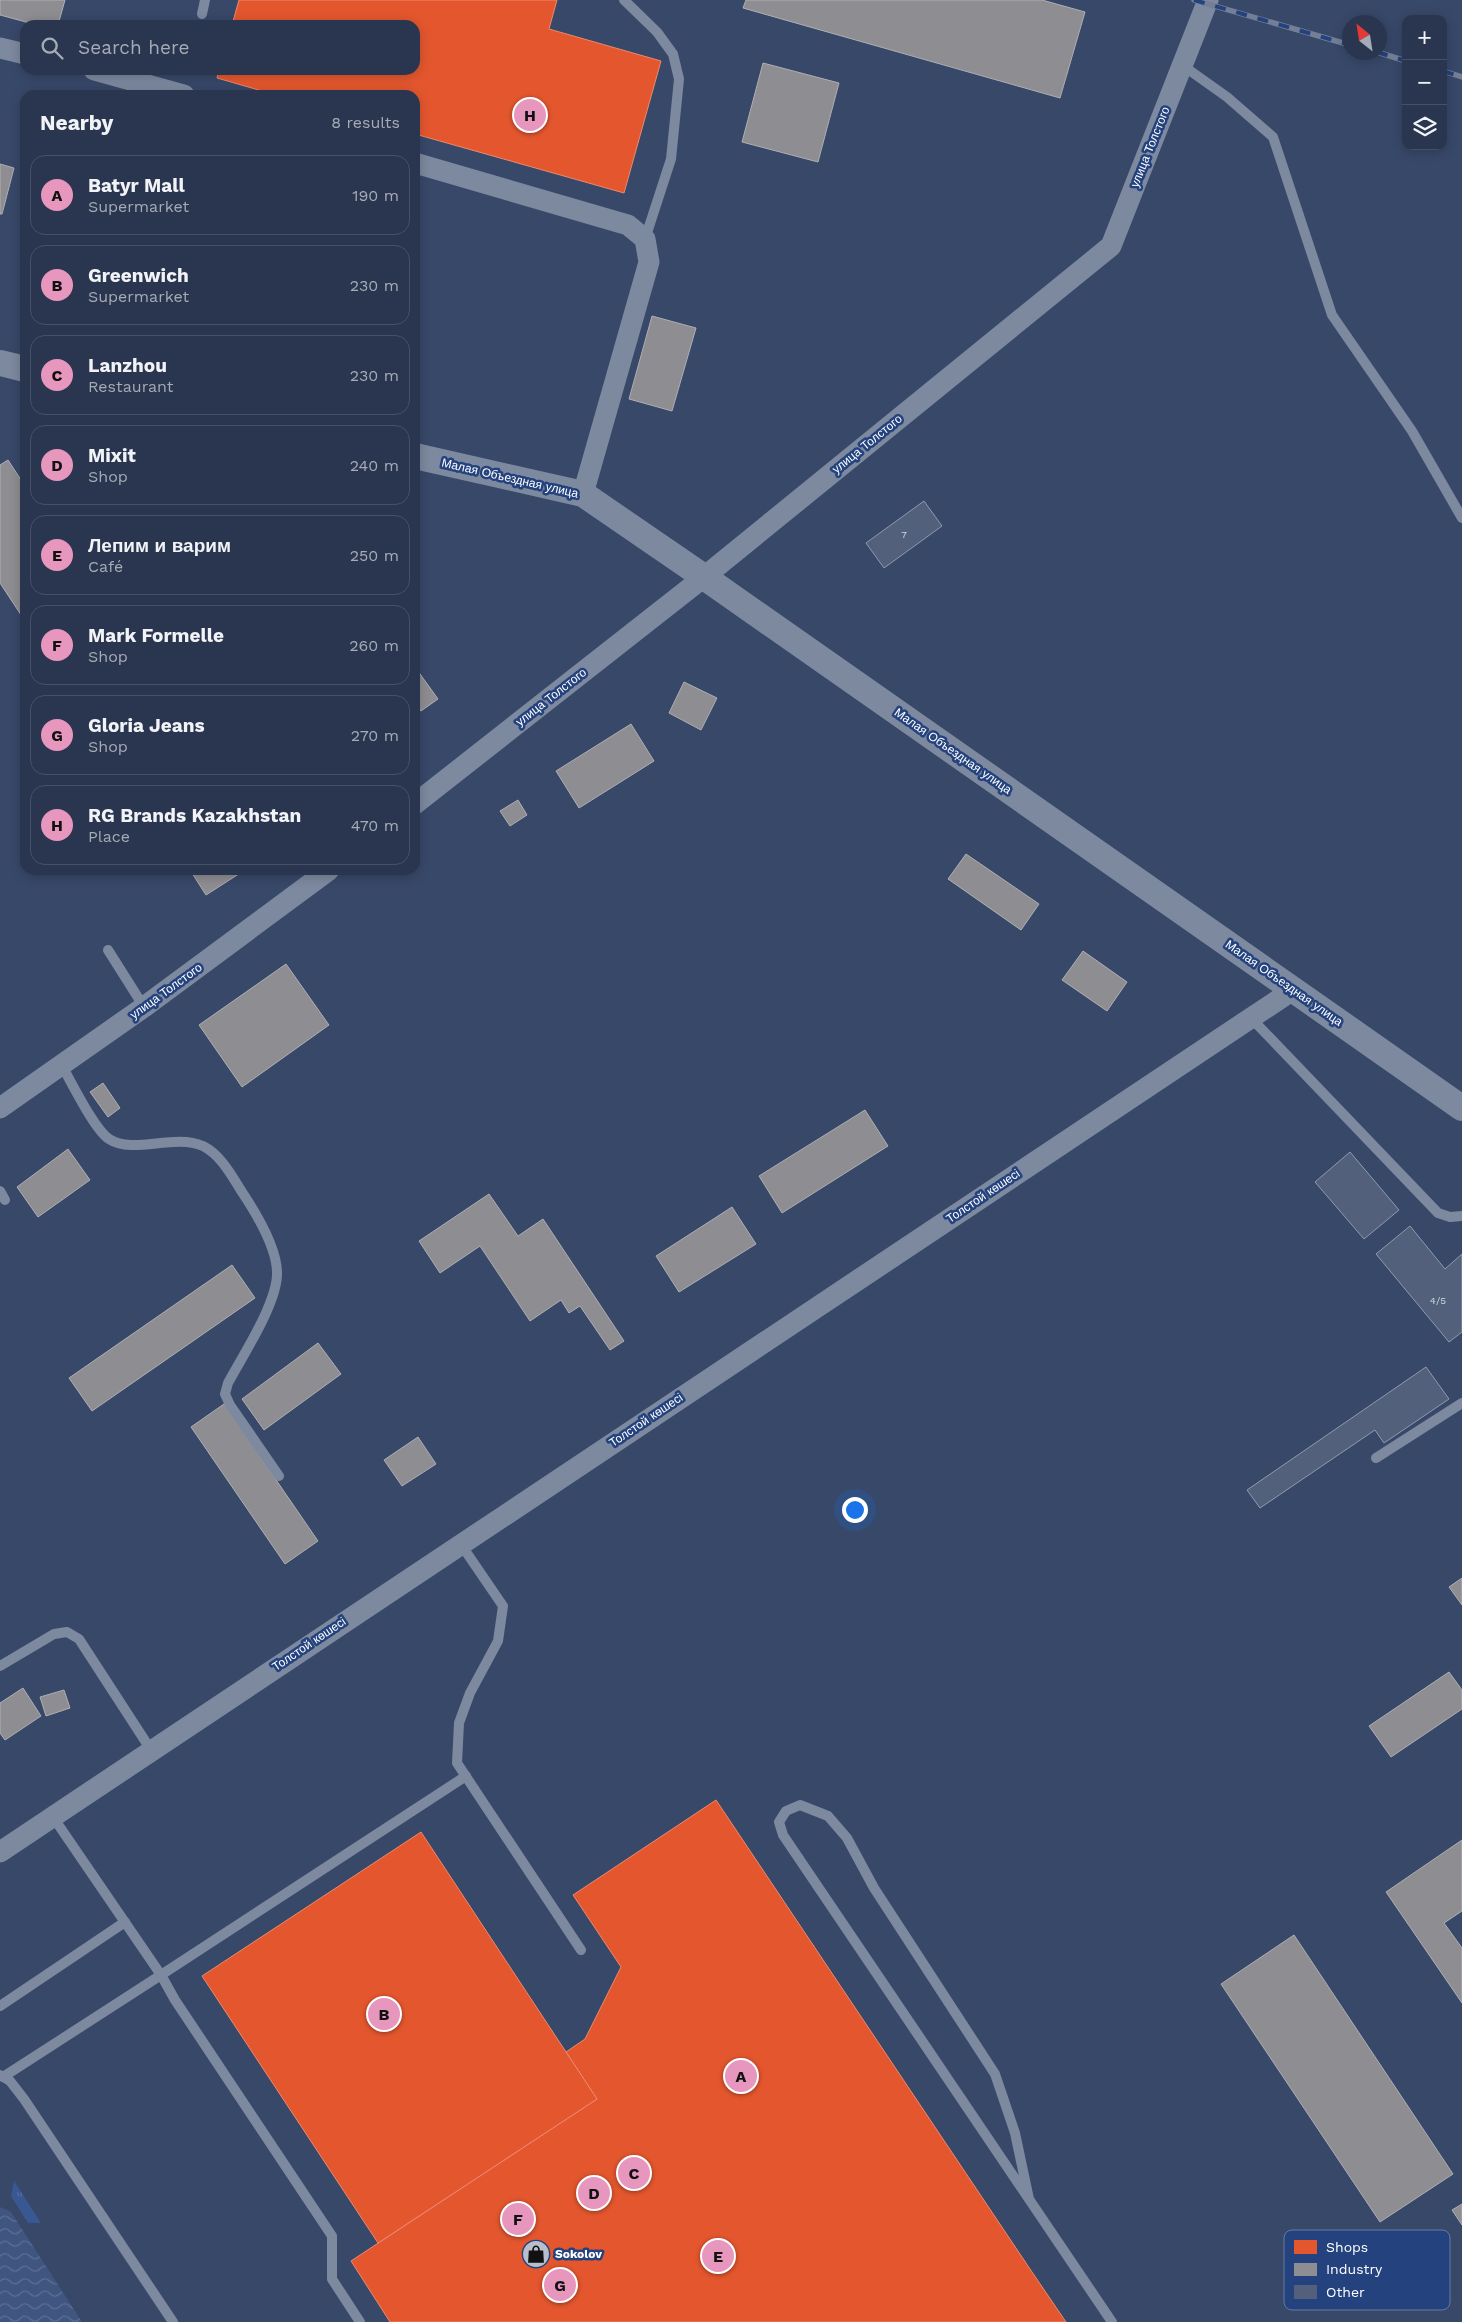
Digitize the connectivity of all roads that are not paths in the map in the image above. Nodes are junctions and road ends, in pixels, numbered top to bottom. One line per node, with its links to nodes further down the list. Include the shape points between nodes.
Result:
1 (205, 0): 4 (lane)
2 (624, 0): 11 (lane, via 657,32 673,54 679,79 671,159)
3 (1208, 0): 7 (street, улица Толстого)
4 (202, 14)
5 (0, 48): 6 (street)
6 (20, 53)
7 (1182, 65): 16 (lane, via 1227,97 1273,137 1332,315 1412,431); 17 (street, улица Толстого, via 1111,246)
8 (112, 75): 9 (street)
9 (166, 90)
10 (420, 164): 11 (street, via 628,225)
11 (645, 239): 15 (street, via 649,262)
12 (0, 363): 13 (street)
13 (20, 368)
14 (420, 457): 15 (street, Малая Объездная улица)
15 (582, 494): 17 (street, Малая Объездная улица)
16 (1462, 518)
17 (704, 577): 18 (street, улица Толстого); 21 (street, Малая Объездная улица)
18 (420, 800)
19 (322, 875): 22 (street, улица Толстого)
20 (108, 950): 22 (lane)
21 (1293, 990): 23 (street, Толстой көшесі); 26 (street, Малая Объездная улица)
22 (144, 1007): 24 (street, улица Толстого)
23 (1251, 1018): 27 (lane, via 1438,1212 1450,1217); 31 (street, Толстой көшесі)
24 (62, 1066): 25 (street, улица Толстого); 30 (lane, via 109,1139 126,1145 180,1140 203,1147 224,1164 249,1204 273,1252 277,1276 271,1302 228,1382 226,1394)
25 (0, 1108)
26 (1462, 1108)
27 (1462, 1216)
28 (1462, 1403): 29 (lane)
29 (1376, 1458)
30 (279, 1476)
31 (460, 1544): 33 (street, Толстой көшесі); 34 (lane, via 502,1606 498,1641 470,1693 459,1723 457,1763)
32 (0, 1666): 33 (lane, via 54,1634 67,1632 79,1639)
33 (150, 1750): 35 (street, Толстой көшесі)
34 (466, 1776): 38 (lane); 39 (lane)
35 (53, 1817): 36 (street, Толстой көшесі); 37 (lane)
36 (0, 1852)
37 (125, 1922): 39 (lane); 40 (lane)
38 (581, 1950)
39 (161, 1975): 41 (lane); 44 (lane, via 332,2236 332,2279)
40 (0, 2006)
41 (1, 2076): 43 (lane, via 10,2081 24,2099)
42 (1029, 2199): 42 (lane, via 783,1835 779,1822 786,1811 800,1805 822,1813 847,1838 874,1888 996,2074 1015,2133); 45 (lane)
43 (173, 2322)
44 (360, 2322)
45 (1112, 2322)

